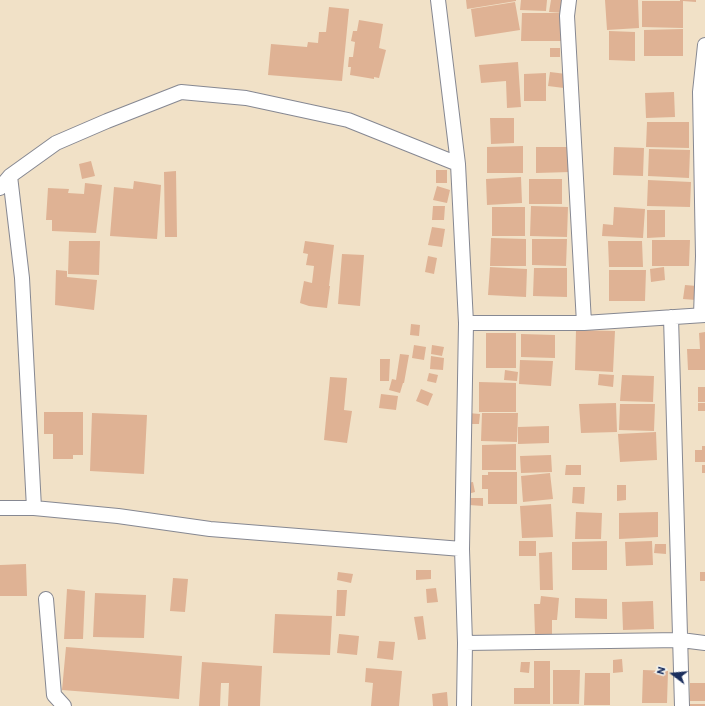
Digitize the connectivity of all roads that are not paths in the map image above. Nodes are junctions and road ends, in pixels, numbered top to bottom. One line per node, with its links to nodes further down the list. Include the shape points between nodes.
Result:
1 (438, 0): 4 (street)
2 (569, 0): 10 (street, via 567,16)
3 (705, 45): 7 (street, via 700,92)
4 (458, 164): 5 (street, via 348,120 246,98 181,92 56,143); 9 (street)
5 (10, 176): 6 (street); 12 (street, via 22,278)
6 (0, 188)
7 (703, 315): 8 (street)
8 (671, 317): 10 (street); 15 (street)
9 (466, 323): 10 (street); 13 (street)
10 (584, 324)
11 (0, 508): 12 (street)
12 (34, 508): 13 (street, via 118,516 210,529)
13 (462, 549): 16 (street)
14 (46, 599): 18 (street, via 54,695)
15 (681, 640): 16 (street); 17 (street); 20 (street)
16 (465, 643): 19 (street)
17 (705, 643)
18 (64, 706)
19 (464, 706)
20 (682, 706)

